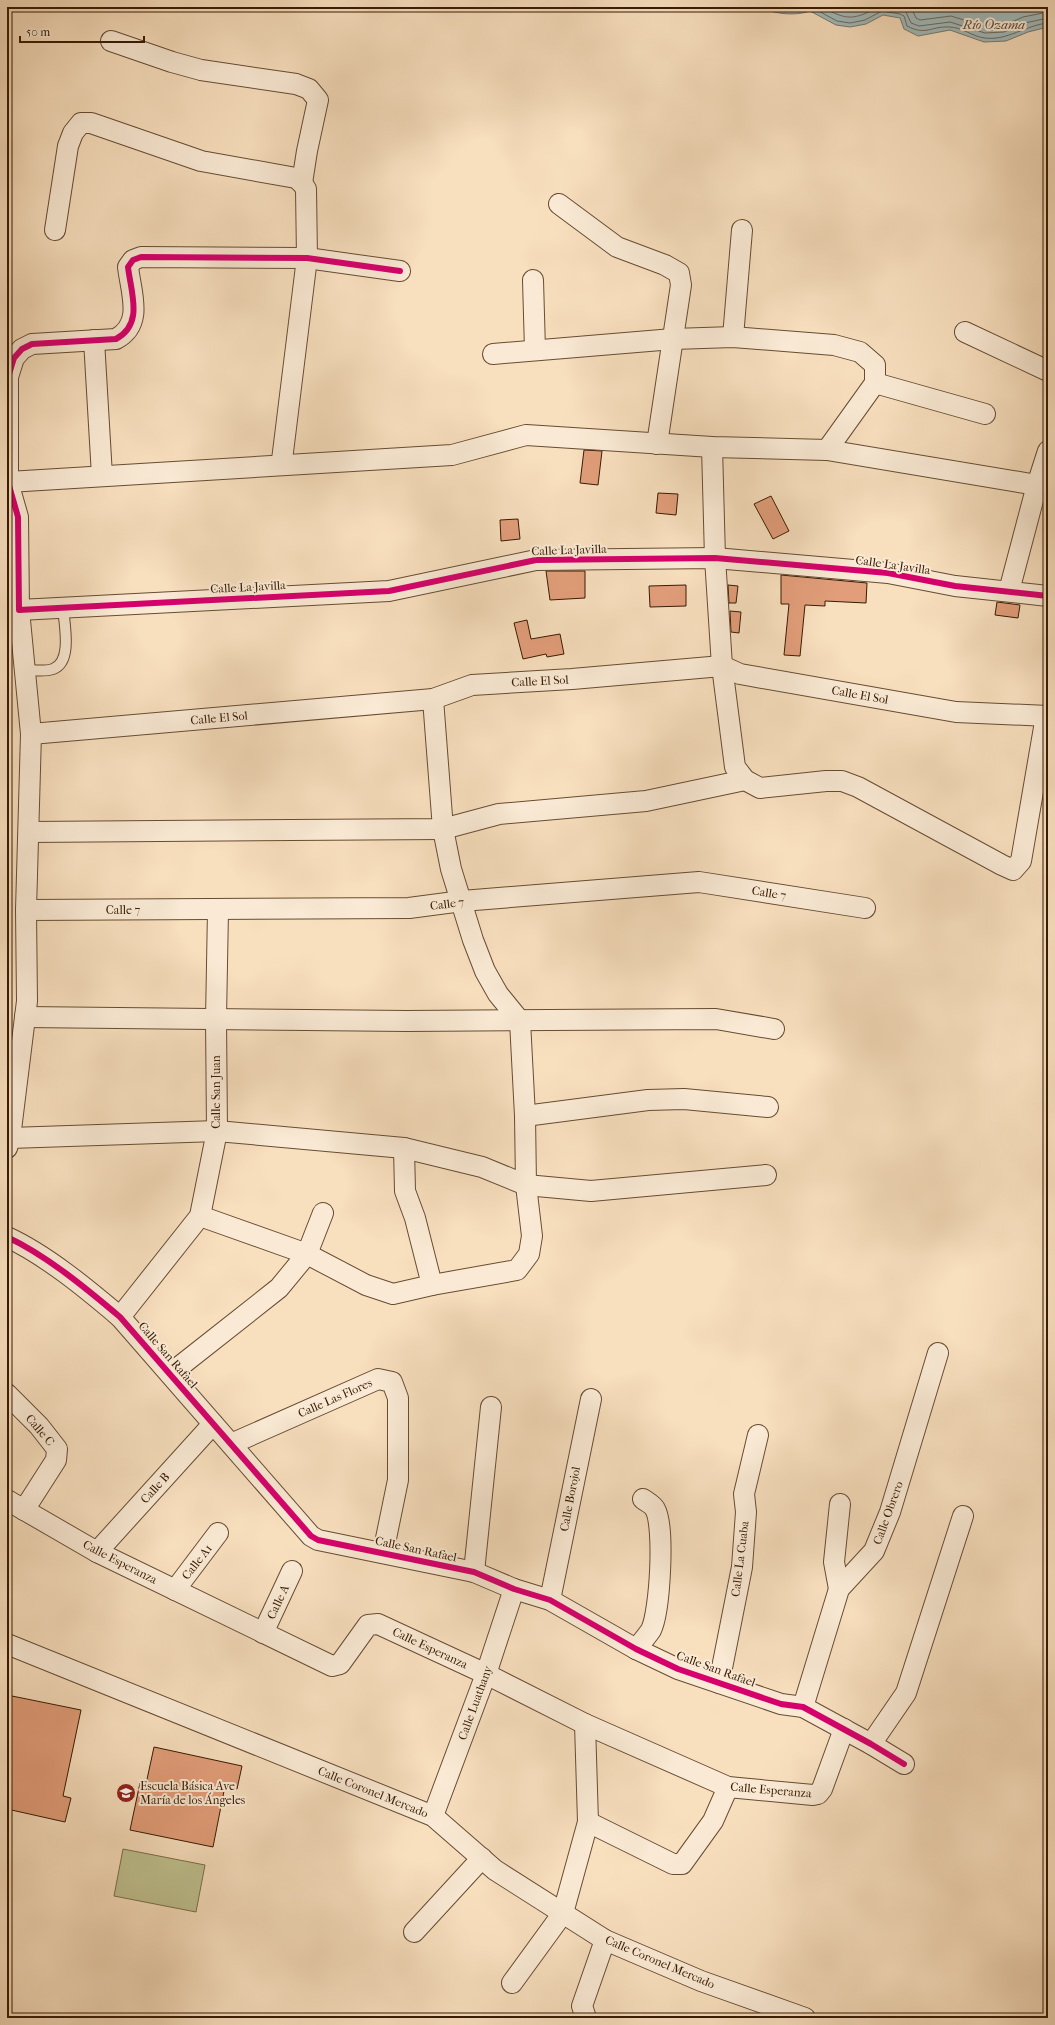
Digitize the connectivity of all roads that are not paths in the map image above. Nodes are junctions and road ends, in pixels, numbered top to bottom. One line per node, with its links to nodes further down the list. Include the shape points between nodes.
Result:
1 (111, 41): 2 (street, via 194,68 296,84 309,90 318,100)
2 (302, 183): 4 (street, via 296,178 201,161 91,123 81,123 72,133 68,146); 6 (street, via 306,189)
3 (558, 204): 11 (street, via 617,247 679,273 681,285)
4 (55, 230)
5 (742, 230): 10 (street)
6 (307, 258): 7 (street); 12 (street, via 141,257 133,260 128,267 134,316 132,326 126,334 116,339); 22 (street, via 282,460)
7 (400, 271)
8 (533, 280): 13 (street)
9 (965, 332): 15 (street)
10 (733, 337): 11 (street); 16 (street, via 834,345 860,352 875,365)
11 (673, 339): 13 (street); 18 (street)
12 (94, 340): 23 (street); 24 (street, via 32,344 22,349 14,358 8,377)
13 (535, 350): 14 (street)
14 (493, 354)
15 (1048, 371)
16 (874, 383): 17 (street); 20 (street)
17 (985, 414)
18 (657, 444): 19 (street); 22 (street, via 526,435 452,455)
19 (712, 447): 20 (street); 26 (street)
20 (827, 450): 25 (street)
21 (1048, 451): 25 (street)
22 (279, 464): 23 (street)
23 (102, 476): 24 (street)
24 (8, 482): 31 (street, via 18,517)
25 (1037, 486): 28 (street)
26 (715, 558): 28 (street, Calle La Javilla, via 888,573 955,586); 30 (street, Calle La Javilla, via 536,560 389,591); 32 (street)
27 (7, 588): 31 (street)
28 (1009, 591): 29 (street, Calle La Javilla)
29 (1048, 596)
30 (63, 607): 31 (street, Calle La Javilla); 33 (lane, via 66,647 60,664 53,669)
31 (19, 610): 33 (street)
32 (722, 666): 34 (street, Calle El Sol, via 472,685); 35 (street, Calle El Sol, via 740,674 956,712); 37 (street, via 734,767)
33 (25, 670): 36 (street)
34 (433, 699): 36 (street, Calle El Sol); 38 (street)
35 (1047, 716): 37 (street, via 1021,861 1013,870 858,787 842,781 760,788)
36 (30, 734): 39 (street)
37 (745, 780): 38 (street, via 646,801 499,814)
38 (443, 829): 39 (street); 40 (street, via 451,869)
39 (29, 832): 42 (street)
40 (462, 902): 41 (street, Calle 7, via 699,882); 43 (street, Calle 7, via 409,908); 46 (street, via 485,971 498,994)
41 (865, 908)
42 (26, 910): 43 (street, Calle 7); 44 (street)
43 (218, 910): 45 (street, Calle San Juan)
44 (25, 1018): 45 (street); 51 (street)
45 (216, 1019): 46 (street); 50 (street, Calle San Juan)
46 (520, 1021): 47 (street, via 716,1019); 49 (street)
47 (774, 1029)
48 (768, 1108): 49 (street, via 684,1099 648,1100)
49 (525, 1116): 54 (street)
50 (217, 1131): 51 (street); 52 (street); 56 (street, Calle San Juan)
51 (9, 1143)
52 (404, 1148): 54 (street, via 482,1167); 59 (street, via 405,1191 415,1218)
53 (766, 1175): 54 (street, via 590,1191)
54 (526, 1185): 59 (street, via 532,1236 529,1254 517,1270)
55 (323, 1213): 58 (street)
56 (200, 1216): 58 (street); 60 (street, Calle San Juan)
57 (7, 1237): 60 (street, Calle San Rafael, via 92,1293)
58 (307, 1254): 59 (street, via 366,1285 393,1294); 62 (street, via 279,1288)
59 (432, 1285)
60 (120, 1317): 62 (street, Calle San Rafael)
61 (938, 1353): 80 (street, Calle Obrero, via 890,1512 874,1551)
62 (170, 1374): 66 (street, Calle San Rafael)
63 (7, 1394): 72 (street, Calle C, via 39,1426 57,1449 56,1460)
64 (591, 1399): 82 (street, Calle Borojol)
65 (491, 1407): 78 (street)
66 (213, 1424): 68 (street, Calle San Rafael); 75 (street, Calle B)
67 (758, 1435): 87 (street, Calle La Cuaba, via 744,1494 746,1512 742,1566)
68 (230, 1444): 76 (street, Calle San Rafael, via 311,1536 318,1540); 76 (street, Calle Las Flores, via 378,1379 392,1382 398,1398 398,1480)
69 (7, 1500): 72 (street, Calle Esperanza)
70 (643, 1500): 85 (street, via 655,1508 661,1529 656,1611 651,1629)
71 (840, 1504): 80 (street, via 834,1562)
72 (24, 1510): 75 (street, Calle Esperanza)
73 (963, 1516): 91 (street, via 906,1693)
74 (218, 1533): 81 (street, Calle A1)
75 (97, 1552): 81 (street, Calle Esperanza)
76 (383, 1553): 78 (street, Calle San Rafael)
77 (292, 1571): 83 (street, Calle A)
78 (474, 1572): 79 (street, Calle San Rafael)
79 (514, 1589): 82 (street, Calle San Rafael); 86 (street, Calle Luathany)
80 (838, 1589): 88 (street, Calle Obrero)
81 (175, 1590): 83 (street, Calle Esperanza)
82 (550, 1600): 85 (street, Calle San Rafael)
83 (263, 1633): 86 (street, Calle Esperanza, via 336,1666 368,1625 378,1624)
84 (7, 1644): 94 (street, Calle Coronel Mercado)
85 (636, 1649): 87 (street, Calle San Rafael, via 678,1669)
86 (486, 1674): 89 (street, Calle Esperanza); 94 (street, Calle Luathany)
87 (719, 1683): 88 (street, Calle San Rafael, via 781,1704)
88 (803, 1707): 90 (street, Calle San Rafael)
89 (585, 1724): 93 (street, Calle Esperanza); 95 (street)
90 (844, 1729): 91 (street, Calle San Rafael); 93 (street, Calle Esperanza, via 818,1794)
91 (871, 1744): 92 (street, Calle San Rafael)
92 (904, 1764)
93 (728, 1787): 95 (street, via 713,1821 682,1864 673,1864)
94 (433, 1816): 96 (street, Calle Coronel Mercado)
95 (588, 1822): 97 (street)
96 (482, 1858): 97 (street, Calle Coronel Mercado, via 495,1870); 98 (street)
97 (563, 1913): 99 (street, Calle Coronel Mercado); 100 (street)
98 (414, 1932)
99 (606, 1940): 101 (street, via 582,2006); 102 (street, Calle Coronel Mercado, via 701,1981)
100 (512, 1983)
101 (586, 2018)
102 (805, 2018)

